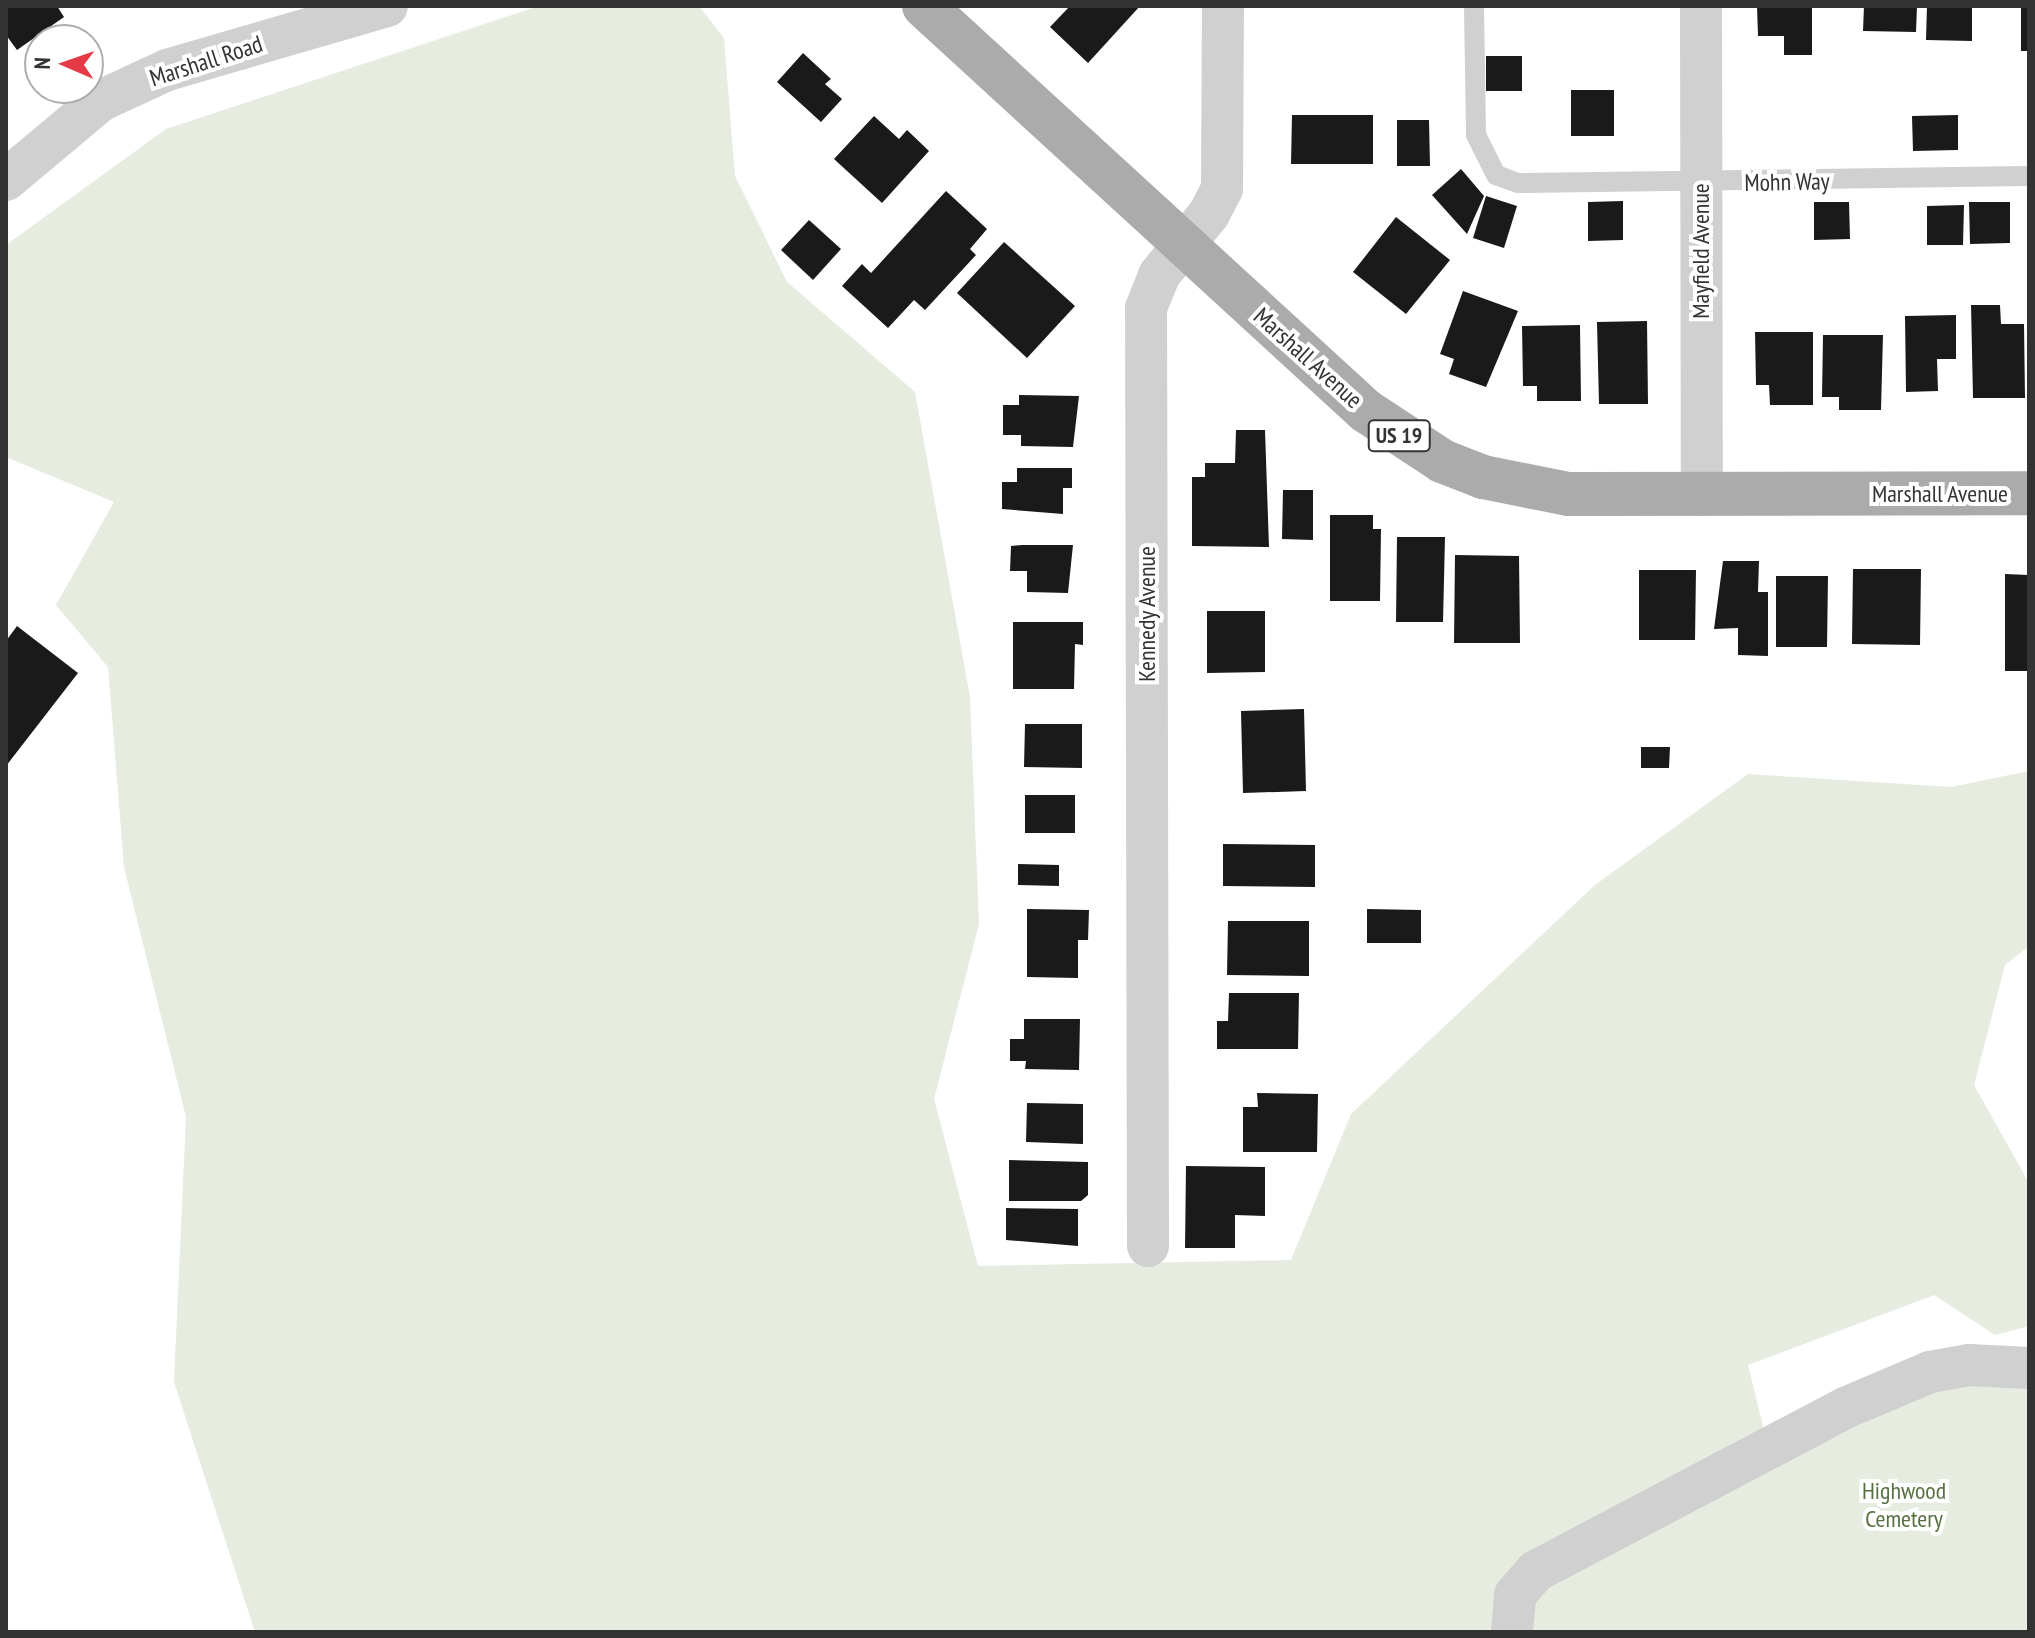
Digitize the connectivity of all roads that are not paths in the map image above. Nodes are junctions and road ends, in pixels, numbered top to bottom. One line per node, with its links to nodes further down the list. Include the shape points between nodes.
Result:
1 (387, 6): 7 (street, Marshall Road, via 167,70 100,101)
2 (924, 6): 9 (main road, Marshall Avenue / US 19)
3 (1223, 6): 9 (street, Kennedy Avenue, via 1222,189)
4 (1474, 6): 8 (lane, Mohn Way, via 1476,135 1496,175 1518,183)
5 (1701, 6): 8 (street, Mayfield Avenue)
6 (2029, 176): 8 (lane, Mohn Way)
7 (6, 180)
8 (1701, 184): 11 (street, Mayfield Avenue)
9 (1184, 245): 11 (main road, Marshall Avenue / US 19, via 1366,411 1442,461 1483,477 1568,494); 12 (street, Kennedy Avenue, via 1159,275 1146,308)
10 (2029, 493): 11 (main road, Marshall Avenue / US 19)
11 (1702, 495)
12 (1148, 1246)
13 (2029, 1368): 14 (street, via 1980,1364 1930,1372 1845,1408 1536,1571 1515,1595)
14 (1512, 1632)

